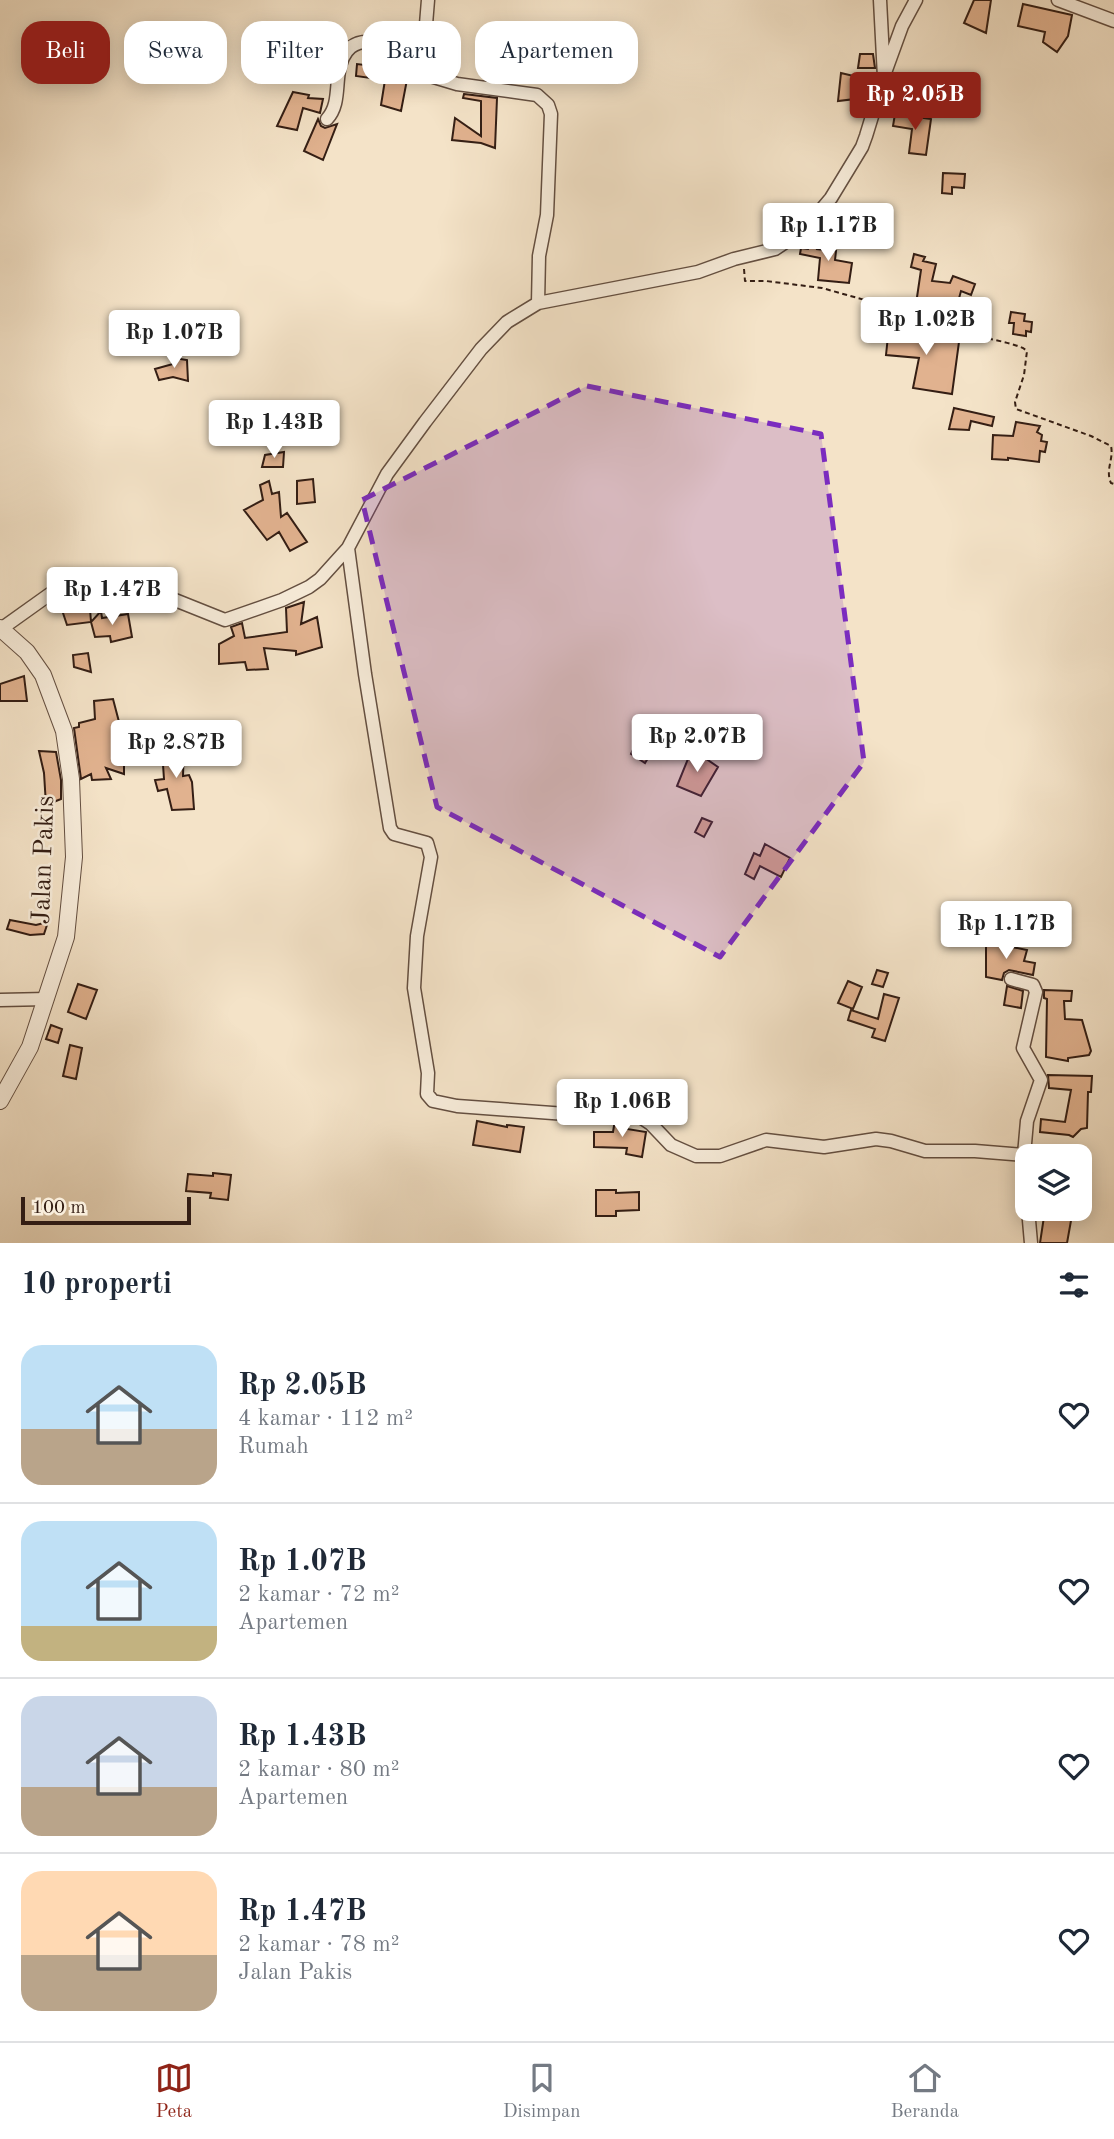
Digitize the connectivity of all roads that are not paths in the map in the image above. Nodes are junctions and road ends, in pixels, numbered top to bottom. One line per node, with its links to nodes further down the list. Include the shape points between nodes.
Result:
1 (428, 0): 5 (street)
2 (880, 0): 8 (street)
3 (916, 0): 8 (street)
4 (1058, 0): 6 (street)
5 (426, 21)
6 (1114, 21)
7 (362, 42): 10 (street, via 348,49 341,63 336,104)
8 (884, 77): 11 (street, via 862,147 821,212 798,235 775,249 698,272)
9 (457, 84): 11 (street, via 537,95 548,105 547,215 538,256)
10 (327, 119)
11 (538, 303): 12 (street, via 507,322 481,349 387,474)
12 (348, 548): 13 (street, via 309,587 232,619 221,620 175,600 61,589); 19 (street, via 390,828 394,834 427,843 430,849 414,988 428,1094 433,1101 566,1114 617,1111 642,1118 671,1145 696,1156 720,1156 766,1140 824,1147 876,1139 925,1151)
13 (0, 629): 15 (street, Jalan Pakis, via 27,652 43,675 69,753 74,857 70,915)
14 (1011, 979): 18 (street, via 1033,985 1036,992 1023,1048 1041,1080 1027,1121)
15 (47, 999): 16 (street); 17 (street, Jalan Pakis, via 30,1047)
16 (0, 1000)
17 (0, 1101)
18 (1025, 1144)
19 (1015, 1155)
20 (1029, 1221): 21 (street)
21 (1031, 1243)

